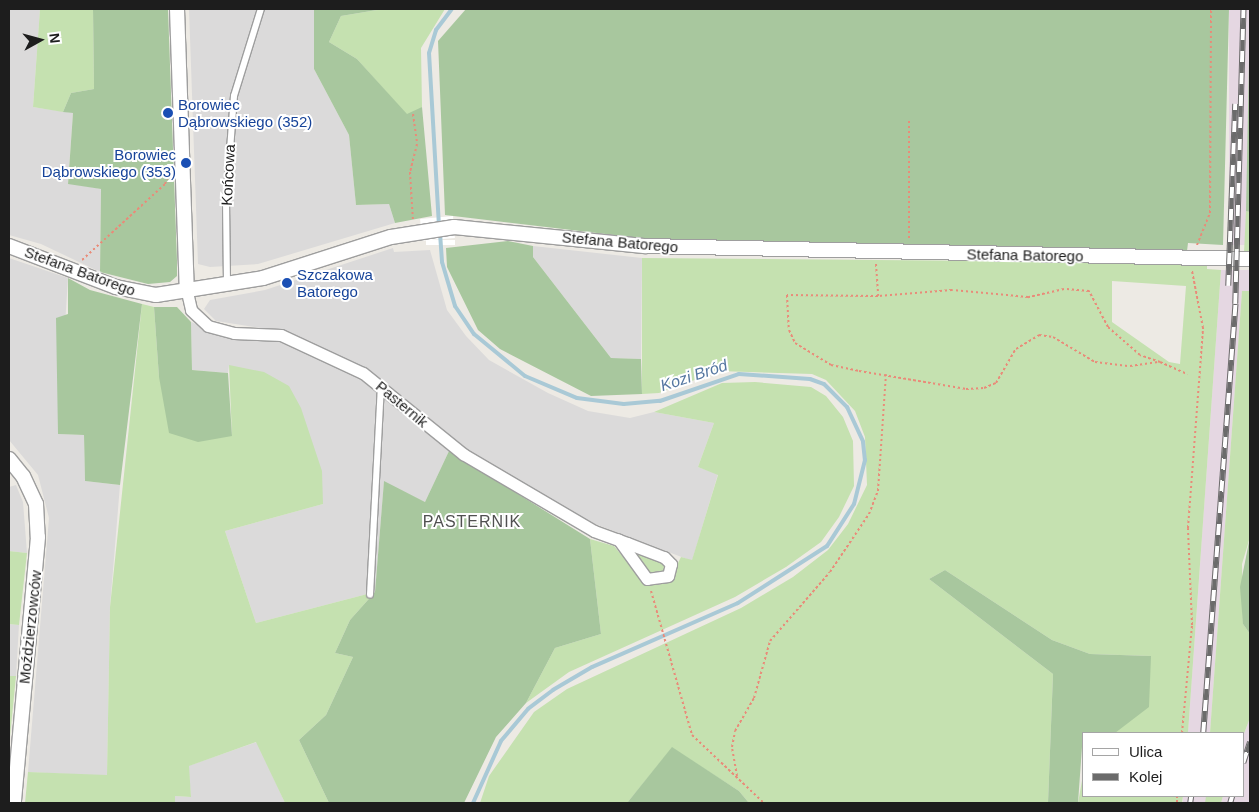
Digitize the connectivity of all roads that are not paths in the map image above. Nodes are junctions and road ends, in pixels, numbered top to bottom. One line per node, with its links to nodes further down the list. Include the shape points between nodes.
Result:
1 (177, 9): 6 (street)
2 (260, 9): 5 (lane, Końcowa, via 234,96 226,205)
3 (9, 246): 6 (street, Stefana Batorego, via 142,294)
4 (1250, 259): 5 (street, Stefana Batorego, via 646,246 454,227 417,230 294,270)
5 (227, 285): 6 (street, Stefana Batorego)
6 (187, 292): 7 (street, Pasternik, via 191,310 208,326 234,333 281,335)
7 (381, 386): 9 (street, Pasternik, via 463,454 586,526); 10 (lane)
8 (9, 459): 11 (street, Moździerzowców, via 24,476 36,504 38,537)
9 (618, 539): 9 (street, Pasternik, via 647,580 668,576 671,564 664,557)
10 (370, 595)
11 (14, 803)

